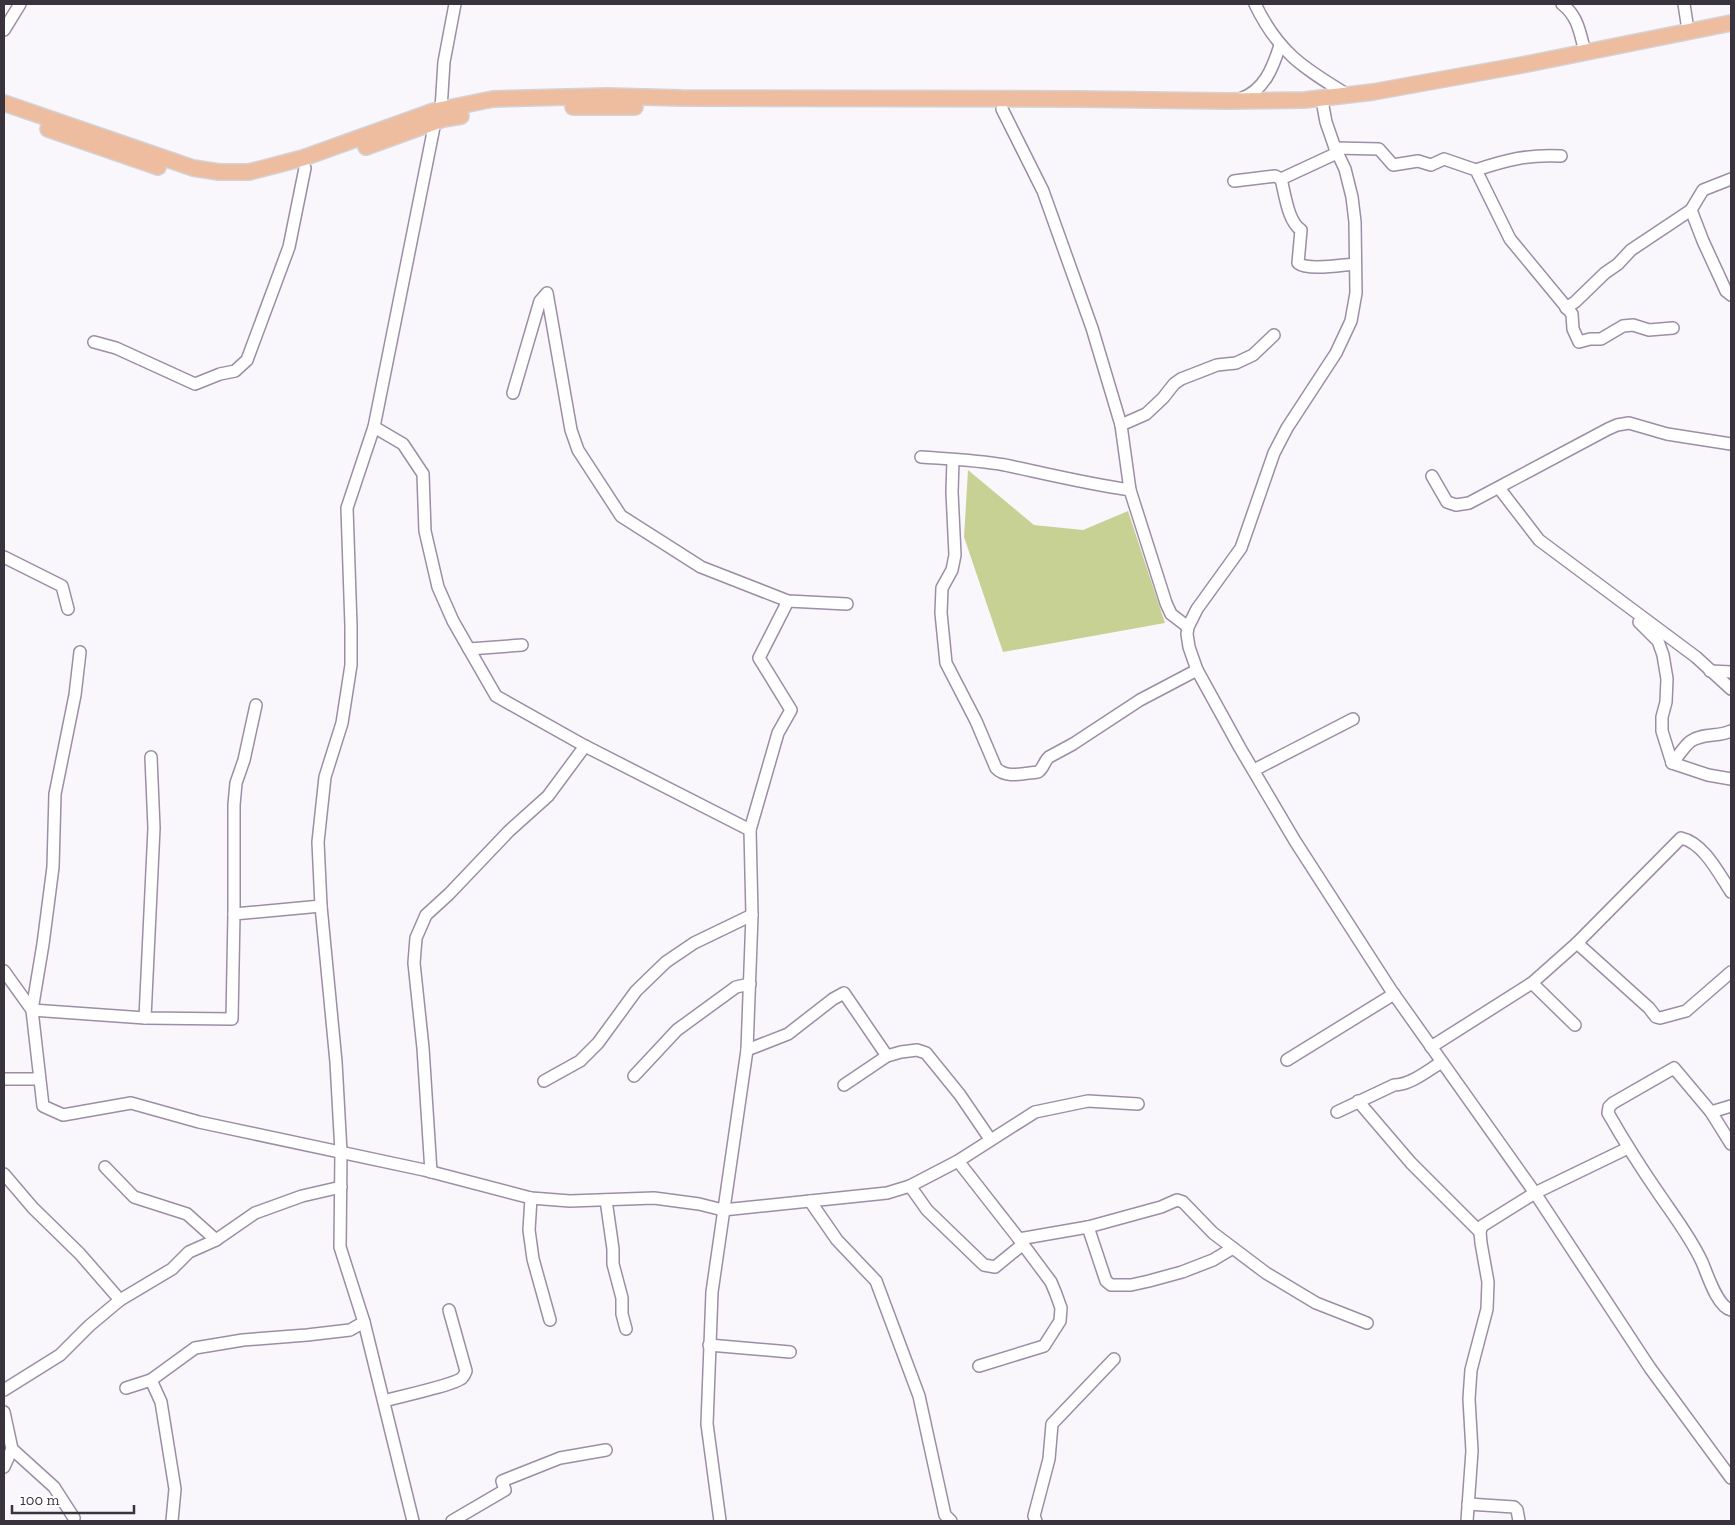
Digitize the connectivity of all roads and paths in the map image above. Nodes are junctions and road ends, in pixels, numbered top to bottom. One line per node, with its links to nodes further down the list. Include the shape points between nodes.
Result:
1 (20, 4): 7 (street)
2 (455, 4): 18 (street)
3 (1255, 4): 10 (street)
4 (1562, 4): 11 (street, via 1578,23)
5 (1684, 4): 8 (street)
6 (1731, 23): 8 (main road)
7 (4, 30)
8 (1688, 30): 11 (main road)
9 (1731, 30): 15 (main road, via 1421,92)
10 (1280, 45): 12 (street, via 1317,77); 13 (street, via 1274,66 1263,83 1247,97)
11 (1585, 52): 12 (main road)
12 (1348, 95): 13 (main road, via 1305,100)
13 (1234, 101): 18 (main road, via 607,96 493,99)
14 (4, 103): 18 (main road, via 192,168 219,172 248,172 304,158)
15 (1323, 106): 16 (main road); 19 (street)
16 (1002, 109): 18 (main road, via 607,106 494,110); 34 (street, via 1043,191 1092,328)
17 (4, 114): 21 (main road, via 190,178 218,183 250,182)
18 (438, 116): 21 (main road); 35 (street)
19 (1336, 151): 22 (street, via 1379,150 1393,165 1418,161 1432,166 1444,159); 23 (street); 27 (street, via 1352,197)
20 (1562, 156): 22 (street, via 1512,158)
21 (305, 168): 32 (street, via 289,247 247,360 235,371 195,384 116,348)
22 (1476, 170): 29 (street, via 1510,239)
23 (1281, 179): 25 (street, via 1274,176); 27 (street, via 1291,219 1301,230 1298,263 1311,267)
24 (1731, 179): 26 (street, via 1704,190)
25 (1234, 181)
26 (1691, 210): 28 (street, via 1726,291); 29 (street, via 1631,250)
27 (1355, 264): 47 (street, via 1356,292 1350,321 1336,353 1286,428 1241,548 1196,609)
28 (1731, 295)
29 (1566, 308): 30 (street, via 1572,314 1573,329 1579,342 1601,339 1623,326 1633,325 1649,330)
30 (1673, 328)
31 (1274, 335): 34 (street, via 1253,356 1181,379 1146,414)
32 (94, 342)
33 (513, 393): 44 (street, via 540,301 547,293 571,430 578,450 621,516 701,567)
34 (1121, 425): 41 (street)
35 (374, 426): 49 (street, via 403,444 423,474 425,531 438,587 452,621); 65 (street, via 347,508 351,665 342,723 325,777 318,842)
36 (1731, 444): 40 (street, via 1667,434 1629,423 1617,425)
37 (921, 457): 38 (street)
38 (953, 460): 41 (street, via 1004,465); 51 (street, via 955,556 942,588 941,613 946,663 999,772 1005,775 1042,770 1049,757 1140,700)
39 (1432, 476): 40 (street, via 1447,502 1456,505)
40 (1499, 488): 43 (street, via 1539,540)
41 (1130, 490): 47 (street, via 1166,603 1171,614)
42 (4, 558): 46 (street, via 62,586)
43 (1613, 596): 52 (street); 60 (street, via 1658,641 1661,648 1667,679 1662,731)
44 (788, 600): 45 (street); 63 (street, via 759,658 791,710 778,733)
45 (847, 604)
46 (68, 609)
47 (1188, 626): 51 (street, via 1187,634)
48 (522, 646): 49 (street)
49 (469, 649): 58 (street, via 496,696)
50 (80, 652): 74 (street, via 75,695 55,794 54,867)
51 (1197, 670): 61 (street)
52 (1710, 671): 53 (street); 54 (street)
53 (1731, 672)
54 (1731, 689)
55 (256, 706): 66 (street, via 236,783)
56 (1353, 719): 61 (street)
57 (1731, 731): 60 (street, via 1692,741)
58 (585, 746): 63 (street); 98 (street, via 548,796 508,831 426,914 416,938 414,963)
59 (151, 757): 75 (street, via 154,828)
60 (1672, 763): 62 (street)
61 (1254, 770): 73 (street)
62 (1731, 779)
63 (750, 830): 67 (street)
64 (1731, 892): 68 (street, via 1704,852 1681,838)
65 (321, 906): 66 (street); 95 (street)
66 (234, 914): 75 (street, via 232,1019)
67 (752, 915): 72 (street); 85 (street, via 694,943 666,962 636,991 598,1043 580,1061)
68 (1577, 943): 70 (street, via 1660,1018 1686,1011); 71 (street)
69 (4, 971): 74 (street)
70 (1731, 972)
71 (1532, 983): 76 (street); 77 (street)
72 (750, 984): 78 (street); 82 (street, via 736,987 677,1030)
73 (1394, 994): 77 (street); 80 (street)
74 (32, 1010): 75 (street); 84 (street)
75 (145, 1018)
76 (1575, 1025)
77 (1431, 1046): 81 (street)
78 (747, 1050): 79 (street, via 788,1034 844,993); 106 (street)
79 (888, 1056): 86 (street); 92 (street, via 917,1050 926,1053)
80 (1287, 1060)
81 (1442, 1062): 87 (street, via 1407,1083 1394,1085); 102 (street)
82 (634, 1076)
83 (4, 1079): 84 (street)
84 (39, 1079): 95 (street, via 43,1106 62,1115 131,1103 199,1122)
85 (544, 1081)
86 (844, 1085)
87 (1358, 1101): 90 (street); 108 (street, via 1411,1163)
88 (1138, 1104): 92 (street, via 1088,1101 1035,1112)
89 (1731, 1106): 91 (street)
90 (1337, 1112)
91 (1711, 1112): 93 (street); 94 (street, via 1674,1068 1609,1107 1608,1113)
92 (990, 1140): 96 (street)
93 (1731, 1144)
94 (1628, 1148): 102 (street); 114 (street, via 1700,1257 1717,1296)
95 (341, 1152): 98 (street); 101 (street)
96 (958, 1161): 100 (street); 110 (street)
97 (105, 1167): 109 (street, via 134,1197 187,1214)
98 (430, 1172): 103 (street)
99 (4, 1174): 112 (street)
100 (910, 1186): 105 (street, via 887,1193); 110 (street, via 928,1210 984,1265 995,1266)
101 (341, 1187): 109 (street, via 255,1212); 116 (street, via 340,1247)
102 (1535, 1193): 108 (street, via 1482,1226); 131 (street, via 1650,1368)
103 (531, 1198): 104 (street); 115 (street, via 529,1230 532,1259)
104 (606, 1200): 106 (street, via 654,1198); 118 (street, via 613,1264)
105 (810, 1201): 106 (street); 138 (street, via 837,1240 876,1281 919,1396 945,1515)
106 (723, 1210): 119 (street, via 712,1292)
107 (1088, 1227): 110 (street); 111 (street, via 1177,1200); 111 (street, via 1106,1280 1111,1285 1131,1285 1182,1272)
108 (1480, 1232): 132 (street, via 1488,1282 1487,1309 1471,1370 1472,1451)
109 (216, 1240): 112 (street, via 189,1252 172,1268)
110 (1021, 1242): 122 (street, via 1051,1282 1061,1308 1060,1321 1044,1346)
111 (1233, 1248): 117 (street, via 1266,1273 1316,1303)
112 (120, 1300): 125 (street, via 60,1355)
113 (450, 1310): 126 (street, via 466,1371 464,1376)
114 (1731, 1310)
115 (550, 1320)
116 (364, 1322): 123 (street, via 350,1330 195,1348); 126 (street)
117 (1367, 1323)
118 (626, 1329)
119 (710, 1345): 120 (street); 137 (street, via 707,1424)
120 (790, 1352)
121 (1114, 1359): 139 (street, via 1052,1424 1049,1459 1034,1516)
122 (979, 1366)
123 (151, 1380): 124 (street); 134 (street, via 162,1402 175,1489)
124 (126, 1388)
125 (4, 1390)
126 (384, 1401): 135 (street)
127 (4, 1412): 128 (street)
128 (12, 1449): 130 (street); 133 (street, via 54,1488)
129 (606, 1450): 136 (street, via 560,1458 502,1481 505,1490)
130 (4, 1467)
131 (1731, 1478)
132 (1468, 1504): 140 (street); 141 (street, via 1514,1507)
133 (74, 1518)
134 (172, 1521)
135 (413, 1521)
136 (452, 1521)
137 (720, 1521)
138 (951, 1521)
139 (1036, 1521)
140 (1467, 1521)
141 (1519, 1521)

